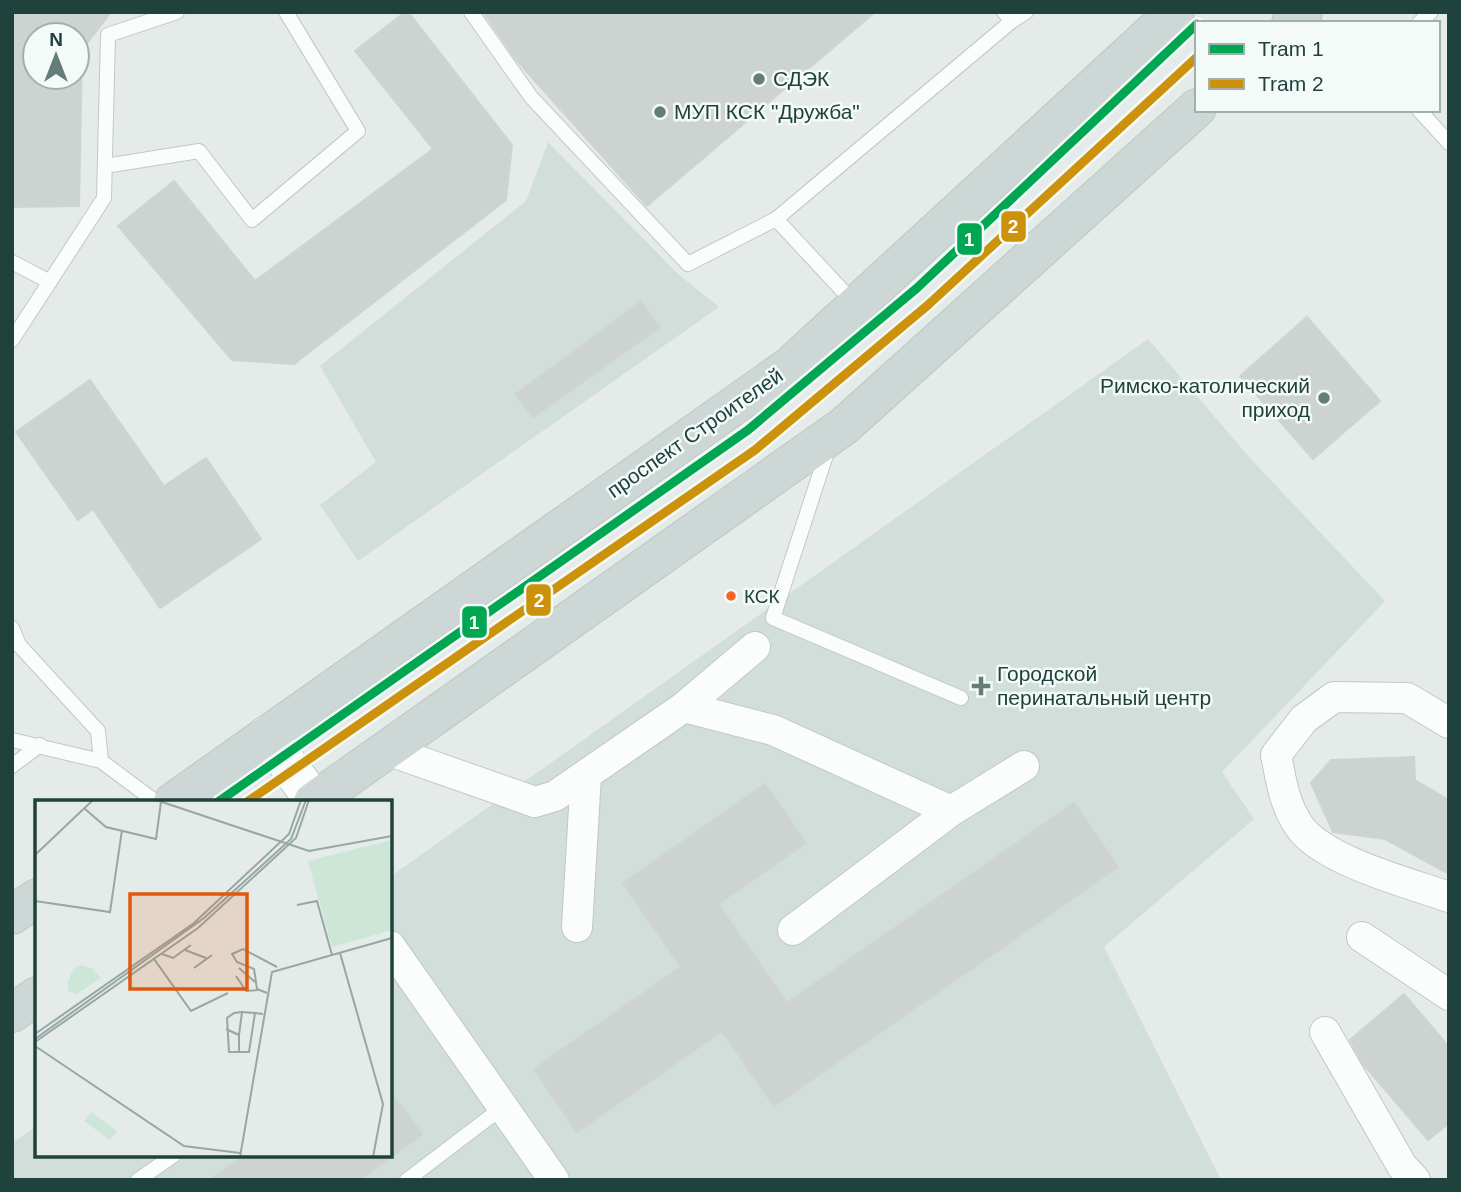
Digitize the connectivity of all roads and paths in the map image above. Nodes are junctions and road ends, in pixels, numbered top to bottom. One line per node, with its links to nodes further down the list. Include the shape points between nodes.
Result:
1 (177, 12): 10 (lane, via 108,35)
2 (286, 12): 10 (lane, via 358,131 252,220 198,151)
3 (471, 12): 11 (lane, via 531,97 688,264)
4 (1026, 12): 6 (lane)
5 (1175, 12): 14 (main road, проспект Строителей)
6 (1008, 16): 11 (lane)
7 (1195, 110): 16 (main road)
8 (1421, 112): 9 (lane)
9 (1449, 143)
10 (105, 166): 13 (lane, via 104,198)
11 (776, 219): 14 (lane)
12 (12, 262): 13 (lane)
13 (50, 282): 15 (lane)
14 (856, 306): 22 (main road, проспект Строителей, via 790,366)
15 (12, 340)
16 (832, 434): 19 (lane, via 773,618); 25 (main road)
17 (12, 628): 26 (lane, via 19,645 98,731)
18 (755, 647): 20 (street)
19 (961, 698)
20 (684, 707): 29 (street); 34 (street, via 773,730)
21 (1449, 723): 35 (street, via 1407,698 1334,697 1304,719 1276,755 1285,800 1300,828 1340,858)
22 (267, 735): 31 (main road, проспект Строителей); 32 (street)
23 (12, 740): 24 (lane)
24 (40, 745): 26 (lane); 27 (lane)
25 (387, 750): 29 (street, via 535,802 555,796); 33 (main road)
26 (101, 761): 30 (lane)
27 (12, 766)
28 (1024, 766): 34 (street)
29 (586, 775): 38 (street)
30 (153, 800)
31 (176, 800)
32 (313, 800)
33 (317, 800)
34 (951, 811): 39 (street)
35 (1449, 897)
36 (35, 899): 37 (main road)
37 (12, 915)
38 (577, 927)
39 (793, 930)
40 (1362, 937): 42 (street)
41 (392, 949): 46 (street)
42 (1449, 996)
43 (35, 997): 44 (main road)
44 (12, 1013)
45 (1325, 1032): 51 (street, via 1402,1166)
46 (503, 1107): 49 (lane); 50 (street)
47 (171, 1157): 48 (lane)
48 (138, 1180)
49 (407, 1180)
50 (554, 1180)
51 (1415, 1180)

